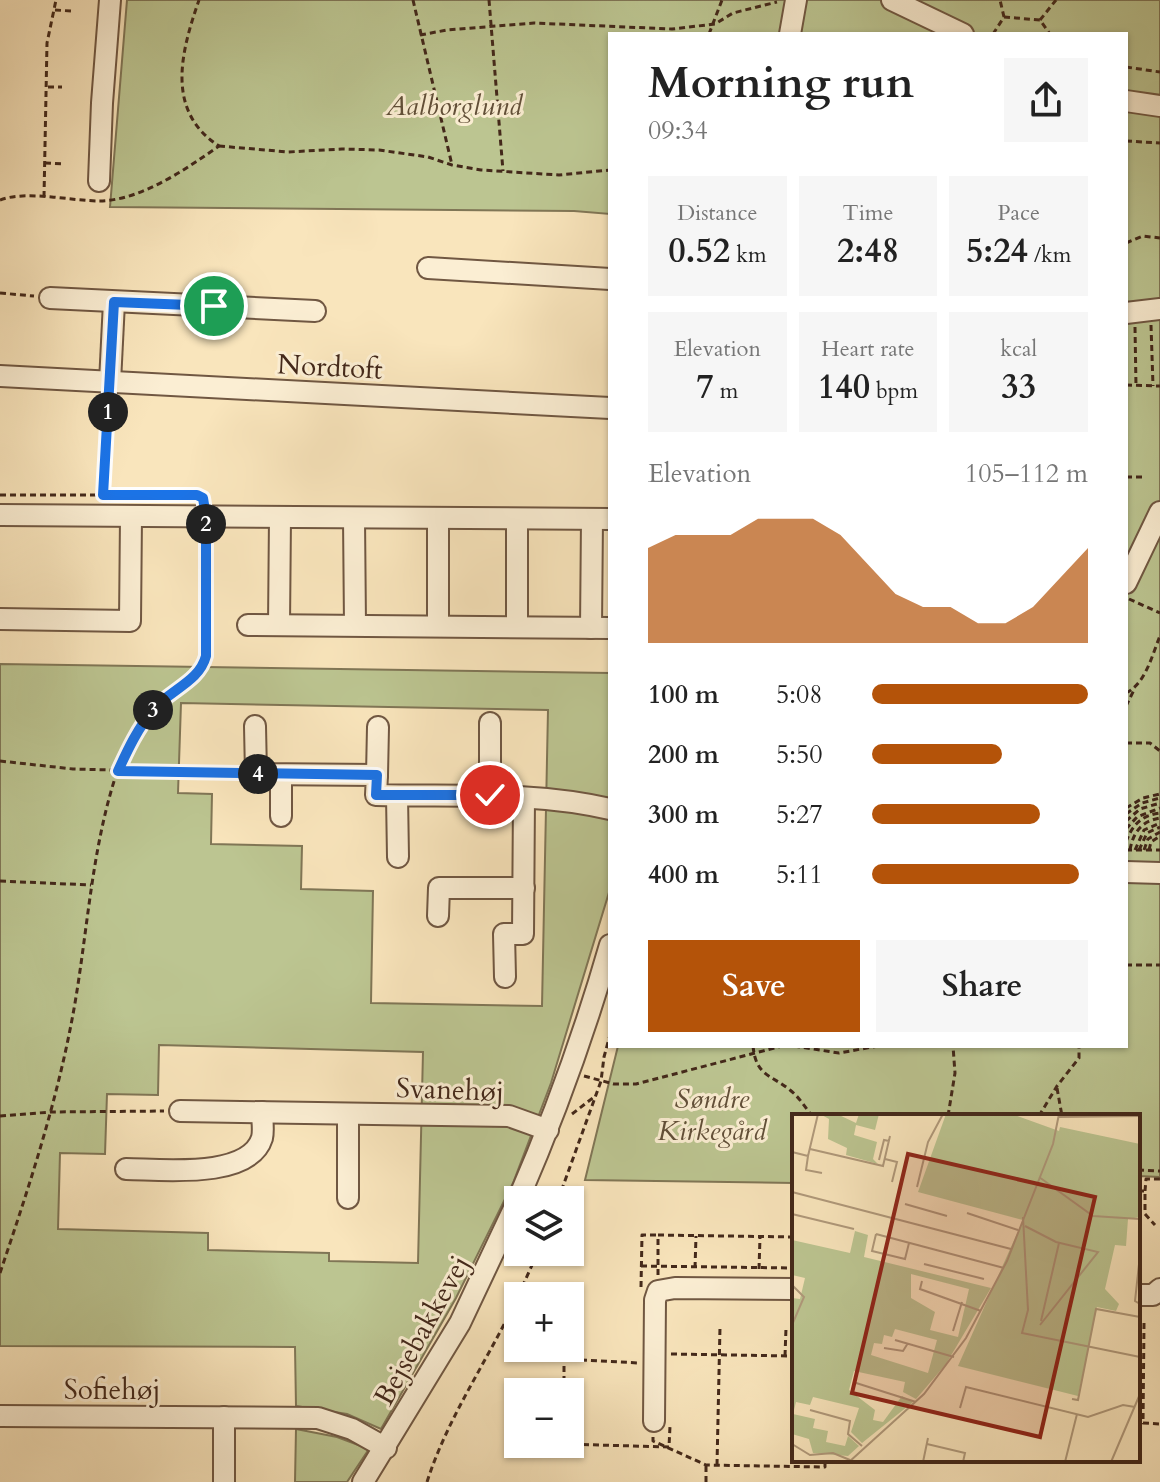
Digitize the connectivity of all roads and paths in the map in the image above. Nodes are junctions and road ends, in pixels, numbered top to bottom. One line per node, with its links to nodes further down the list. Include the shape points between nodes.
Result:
1 (56, 0): 12 (path)
2 (110, 0): 38 (street)
3 (199, 0): 32 (path, via 181,73 186,108 201,134)
4 (413, 0): 23 (path)
5 (489, 0): 17 (path)
6 (722, 0): 16 (path)
7 (789, 0): 16 (path, via 733,13)
8 (796, 0): 19 (street)
9 (892, 0): 20 (street)
10 (1000, 0): 14 (path)
11 (1056, 0): 15 (path)
12 (55, 10): 13 (path); 26 (path, via 47,43)
13 (71, 11)
14 (1004, 17): 15 (path); 21 (path)
15 (1040, 20): 22 (path)
16 (715, 24): 17 (path, via 672,29); 18 (path)
17 (492, 26): 23 (path); 37 (path)
18 (710, 32)
19 (790, 32)
20 (959, 32)
21 (994, 32)
22 (1049, 32)
23 (420, 35): 35 (path)
24 (1128, 67): 25 (path)
25 (1160, 72)
26 (48, 87): 27 (path); 33 (path)
27 (62, 87)
28 (1128, 101): 29 (street)
29 (1160, 106)
30 (1128, 141): 31 (path)
31 (1160, 143)
32 (219, 146): 35 (path, via 288,152 379,150); 39 (path, via 165,182 136,193 104,201)
33 (45, 163): 34 (path); 39 (path)
34 (64, 164)
35 (452, 165): 37 (path)
36 (608, 170): 37 (path, via 559,175)
37 (503, 171)
38 (99, 181)
39 (44, 197): 40 (path)
40 (0, 200)
41 (1160, 238): 42 (path, via 1143,236)
42 (1128, 242)
43 (428, 268): 44 (street)
44 (608, 279)
45 (0, 293): 46 (path)
46 (50, 298): 47 (street)
47 (114, 302): 48 (street); 51 (street)
48 (315, 311)
49 (1143, 311): 53 (path); 54 (path)
50 (0, 376): 51 (street, Nordtoft)
51 (110, 382): 56 (street, Nordtoft); 60 (path)
52 (1128, 385): 53 (path)
53 (1136, 386): 54 (path)
54 (1153, 386): 55 (path)
55 (1160, 386)
56 (608, 408)
57 (1128, 477): 58 (path)
58 (1142, 477)
59 (0, 495): 60 (path)
60 (103, 495): 64 (path, via 197,495 206,505)
61 (1160, 512): 70 (street)
62 (0, 515): 63 (street)
63 (131, 517): 64 (street); 73 (street, via 130,621)
64 (206, 517): 65 (street); 90 (path, via 202,669 155,708 138,729)
65 (280, 517): 66 (street); 75 (street)
66 (354, 518): 67 (street); 76 (street)
67 (438, 518): 68 (street); 77 (street)
68 (517, 519): 69 (street); 78 (street)
69 (601, 519): 79 (street)
70 (1128, 579)
71 (1128, 598): 72 (path)
72 (1160, 613)
73 (0, 619)
74 (248, 625): 75 (street)
75 (279, 625): 76 (street)
76 (355, 625): 77 (street)
77 (438, 626): 78 (street)
78 (517, 627): 79 (street)
79 (601, 628)
80 (1160, 636): 81 (path)
81 (1135, 688): 82 (path); 83 (path)
82 (1128, 692)
83 (1128, 702)
84 (490, 723): 94 (street)
85 (255, 726): 91 (street)
86 (378, 727): 93 (street)
87 (1128, 743): 88 (path, via 1150,743)
88 (1160, 751)
89 (0, 761): 90 (path)
90 (118, 771): 91 (path); 111 (path)
91 (256, 774): 92 (street)
92 (281, 775): 93 (street); 101 (street)
93 (377, 775): 95 (street, via 376,795)
94 (490, 795): 95 (street); 96 (street)
95 (397, 796): 107 (street)
96 (524, 798): 98 (street); 112 (street)
97 (1128, 807): 100 (path, via 1143,798)
98 (608, 809)
99 (1128, 813): 100 (path, via 1142,803)
100 (1160, 815): 102 (path, via 1140,809); 103 (path, via 1137,817); 104 (path, via 1145,817); 106 (path); 106 (path, via 1151,842); 106 (path, via 1135,833)
101 (281, 816)
102 (1128, 819)
103 (1128, 827)
104 (1128, 839)
105 (1159, 849): 106 (path)
106 (1137, 850)
107 (398, 857)
108 (1128, 872): 109 (street)
109 (1160, 873)
110 (0, 881): 111 (path)
111 (91, 885): 133 (path, via 75,1001)
112 (524, 888): 113 (street, via 439,888); 117 (street, via 523,934 504,934)
113 (438, 916)
114 (608, 952): 141 (street, Bejsebakkevej)
115 (1128, 965): 116 (path)
116 (1160, 965)
117 (505, 977)
118 (608, 1042): 129 (path)
119 (753, 1048): 126 (path)
120 (773, 1048): 126 (path)
121 (803, 1048): 127 (path)
122 (826, 1048): 127 (path)
123 (867, 1048): 127 (path)
124 (953, 1048): 137 (path)
125 (1079, 1048): 130 (path, via 1079,1058)
126 (754, 1052): 129 (path, via 636,1084); 136 (path, via 762,1073 797,1096)
127 (826, 1053)
128 (580, 1075): 129 (path)
129 (601, 1081): 131 (path)
130 (1057, 1086): 138 (path); 139 (path)
131 (594, 1097): 141 (path); 147 (path)
132 (180, 1111): 133 (path); 134 (street, Svanehøj)
133 (51, 1112): 140 (path); 161 (path)
134 (262, 1112): 135 (street, Svanehøj); 142 (street, via 262,1138 237,1162 206,1169)
135 (348, 1114): 141 (street, Svanehøj, via 509,1116); 150 (street)
136 (810, 1114)
137 (948, 1114)
138 (1040, 1114)
139 (1062, 1114)
140 (0, 1116)
141 (557, 1124): 146 (street, Bejsebakkevej)
142 (126, 1169)
143 (1140, 1170): 144 (path)
144 (1160, 1171)
145 (1160, 1179): 149 (path, via 1146,1179)
146 (525, 1186)
147 (563, 1186)
148 (1140, 1191): 149 (path)
149 (1145, 1191): 151 (path, via 1145,1214)
150 (348, 1198)
151 (1155, 1225)
152 (504, 1230): 177 (street, Bejsebakkevej, via 460,1323)
153 (696, 1236): 154 (path); 157 (path, via 658,1235); 158 (path)
154 (760, 1237): 155 (path); 159 (path)
155 (792, 1237)
156 (641, 1266): 157 (path)
157 (658, 1266): 158 (path); 163 (path)
158 (695, 1267): 159 (path)
159 (759, 1268): 160 (path)
160 (792, 1268)
161 (0, 1273)
162 (792, 1289): 163 (street)
163 (658, 1291): 171 (street)
164 (504, 1322): 183 (path)
165 (1144, 1323): 176 (path, via 1143,1423)
166 (720, 1327): 168 (path)
167 (786, 1328): 169 (path)
168 (719, 1354): 169 (path); 171 (path, via 671,1353 671,1361); 180 (path)
169 (785, 1356): 170 (path)
170 (792, 1356)
171 (655, 1361): 172 (path, via 564,1359); 175 (street)
172 (564, 1378)
173 (0, 1416): 174 (street, Sofiehøj)
174 (224, 1417): 177 (street, Sofiehøj, via 318,1418); 181 (street)
175 (654, 1421): 179 (path, via 653,1441)
176 (1160, 1424)
177 (386, 1448): 182 (street, Bejsebakkevej)
178 (825, 1462): 180 (path, via 825,1467)
179 (706, 1465): 180 (path); 184 (path)
180 (717, 1465)
181 (224, 1482)
182 (363, 1482)
183 (427, 1482)
184 (706, 1482)

